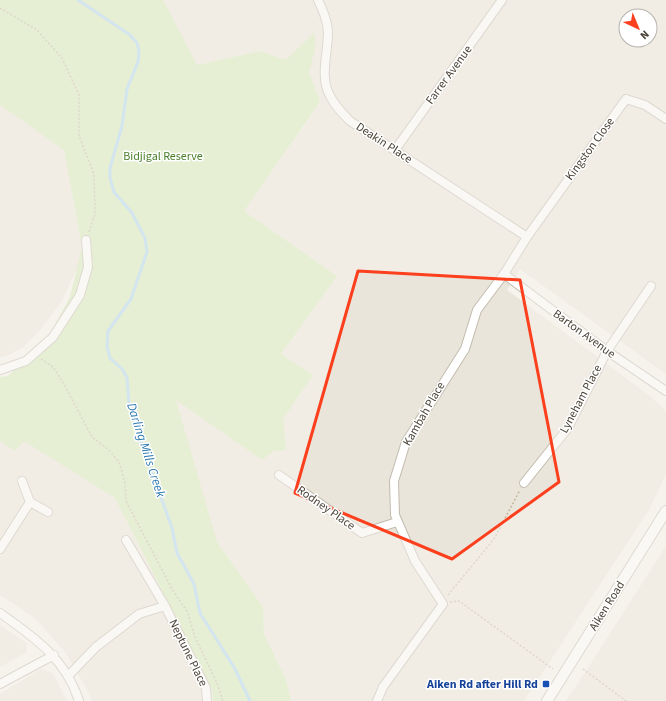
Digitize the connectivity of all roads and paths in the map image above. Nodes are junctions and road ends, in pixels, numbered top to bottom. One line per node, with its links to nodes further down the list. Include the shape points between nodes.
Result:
1 (318, 0): 5 (street, Deakin Place, via 324,11 328,31 324,76 328,93 337,109 350,121)
2 (502, 0): 5 (street, Farrer Avenue)
3 (0, 8): 7 (path, via 37,30 62,58 79,95 79,136 94,174 95,214)
4 (666, 119): 6 (street, Kingston Close, via 646,104 626,99)
5 (395, 150): 6 (street, Deakin Place)
6 (527, 237): 8 (street, Kambah Place)
7 (86, 240): 11 (street, via 88,267 80,295 53,336)
8 (504, 274): 10 (street, Barton Avenue); 20 (street, Kambah Place, via 477,310 465,349 406,442 394,481)
9 (651, 286): 10 (street, Lyneham Place)
10 (607, 351): 13 (street, Barton Avenue); 16 (street, Lyneham Place, via 568,428)
11 (34, 354): 12 (street, via 26,361); 33 (path, via 53,367 92,436 119,462 125,483 126,501 172,589 187,611 195,637)
12 (0, 370)
13 (666, 391)
14 (279, 475): 20 (street, Rodney Place, via 362,533)
15 (22, 481): 17 (street)
16 (524, 483): 23 (path, via 494,539 451,589)
17 (30, 502): 19 (street); 22 (street)
18 (666, 511): 35 (street, Aiken Road)
19 (48, 512)
20 (397, 522): 23 (street, Kambah Place, via 415,561)
21 (126, 540): 24 (street, Neptune Place)
22 (0, 549)
23 (442, 604): 27 (path, via 459,601); 34 (street, via 383,687)
24 (164, 606): 29 (street, Neptune Place, via 139,614 96,647); 32 (street, Neptune Place, via 206,688)
25 (0, 613): 26 (street)
26 (54, 655): 29 (street); 30 (street)
27 (553, 669)
28 (583, 669): 36 (path)
29 (68, 676): 31 (street)
30 (0, 684)
31 (79, 701)
32 (207, 701)
33 (223, 701)
34 (376, 701)
35 (547, 701)
36 (626, 701)

